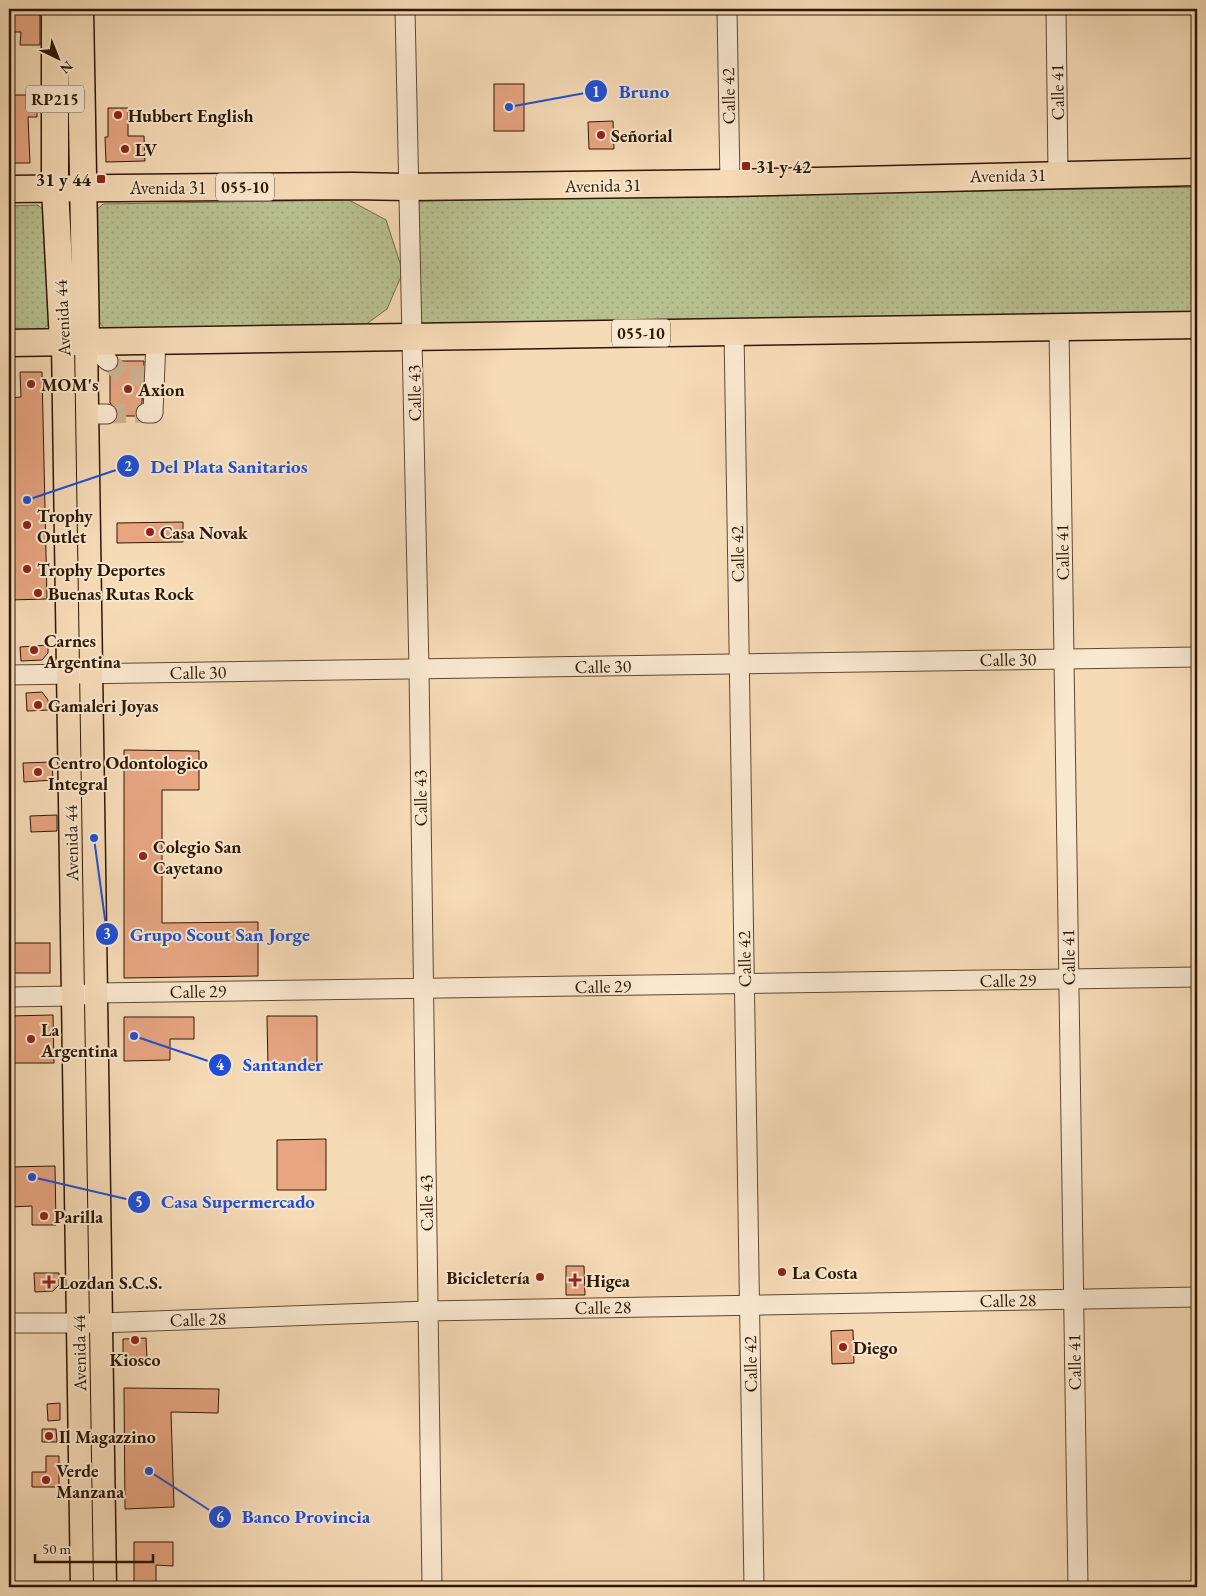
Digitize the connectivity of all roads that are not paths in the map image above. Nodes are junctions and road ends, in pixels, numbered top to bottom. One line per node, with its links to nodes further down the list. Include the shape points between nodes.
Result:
1 (55, 9): 10 (highway, Avenida 44 / RP215)
2 (80, 9): 11 (highway, Avenida 44 / RP215)
3 (405, 9): 9 (street, Calle 43)
4 (727, 9): 8 (street, Calle 42)
5 (1056, 9): 7 (street, Calle 41)
6 (1197, 172): 7 (highway, Avenida 31 / 055-10)
7 (1058, 174): 8 (highway, Avenida 31 / 055-10)
8 (730, 183): 9 (highway, Avenida 31 / 055-10)
9 (407, 187): 11 (highway, Avenida 31 / 055-10); 16 (street, Calle 43)
10 (55, 188): 11 (highway, Avenida 31 / 055-10); 12 (highway, Avenida 31 / 055-10); 18 (highway, Avenida 44 / RP215)
11 (83, 188): 18 (highway, Avenida 44 / RP215)
12 (9, 189)
13 (1197, 325): 14 (highway, 055-10)
14 (1059, 327): 15 (highway, 055-10); 23 (street, Calle 41)
15 (734, 331): 16 (highway, 055-10); 24 (street, Calle 42)
16 (413, 336): 17 (highway, 055-10); 25 (street, Calle 43)
17 (156, 340): 18 (highway, 055-10); 21 (street, via 151,374 153,413)
18 (74, 342): 19 (highway, 055-10); 20 (street); 26 (main road, Avenida 44, via 97,414); 27 (main road, Avenida 44)
19 (9, 344)
20 (108, 361)
21 (146, 413)
22 (1197, 657): 23 (street, Calle 30)
23 (1064, 659): 24 (street, Calle 30); 30 (street, Calle 41)
24 (739, 664): 25 (street, Calle 30); 31 (street, Calle 42)
25 (418, 669): 26 (street, Calle 30); 32 (street, Calle 43)
26 (92, 673): 27 (street, Calle 30); 33 (main road, Avenida 44)
27 (68, 674): 28 (street, Calle 30); 35 (main road, Avenida 44)
28 (9, 675)
29 (1197, 977): 30 (street, Calle 29)
30 (1068, 979): 31 (street, Calle 29); 37 (street, Calle 41)
31 (744, 984): 32 (street, Calle 29); 38 (street, Calle 42)
32 (423, 988): 33 (street, Calle 29); 39 (street, Calle 43)
33 (96, 993): 35 (street, Calle 29); 41 (main road, Avenida 44)
34 (9, 996): 35 (street, Calle 29)
35 (73, 996): 41 (main road, Avenida 44)
36 (1197, 1297): 37 (street, Calle 28)
37 (1073, 1299): 38 (street, Calle 28); 46 (street, Calle 41)
38 (750, 1305): 39 (street, Calle 28); 45 (street, Calle 42)
39 (428, 1310): 41 (street, Calle 28); 44 (street, Calle 43)
40 (9, 1323): 41 (street, Calle 28)
41 (89, 1323): 42 (main road, Avenida 44); 43 (main road, Avenida 44)
42 (82, 1587)
43 (105, 1587)
44 (432, 1587)
45 (754, 1587)
46 (1078, 1587)

